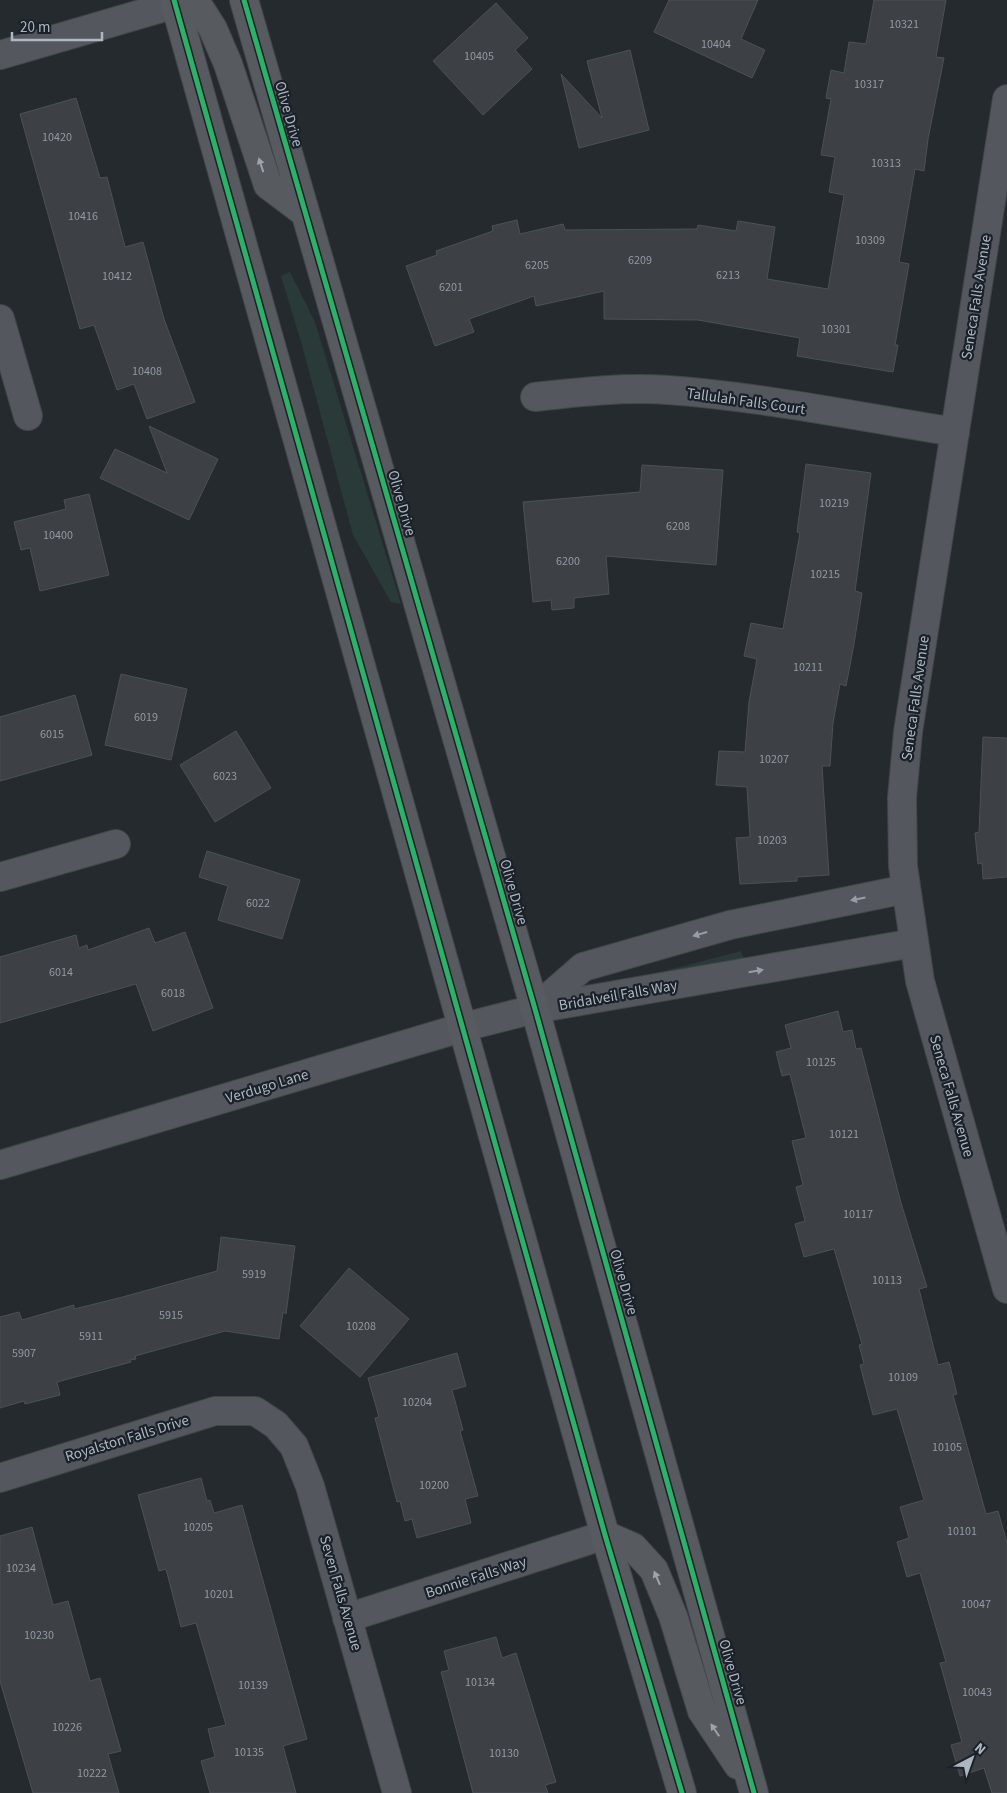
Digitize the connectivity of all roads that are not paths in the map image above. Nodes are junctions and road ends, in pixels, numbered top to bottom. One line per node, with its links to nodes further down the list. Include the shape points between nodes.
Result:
1 (244, 0): 5 (main road, Olive Drive)
2 (175, 2): 3 (street); 5 (main road, one-way to 2, via 268,185 214,28 201,10); 15 (main road)
3 (0, 55)
4 (1007, 99): 9 (street, Seneca Falls Avenue)
5 (304, 212): 14 (main road, Olive Drive)
6 (0, 320): 8 (street)
7 (535, 397): 9 (street, Tallulah Falls Court, via 599,390 667,390)
8 (28, 416)
9 (955, 432): 12 (street, Seneca Falls Avenue, via 908,732 902,798)
10 (116, 844): 11 (street)
11 (0, 877)
12 (906, 889): 13 (street, Seneca Falls Avenue); 14 (street, Bridalveil Falls Way, one-way to 14, via 730,925 583,967)
13 (914, 943): 14 (street, Bridalveil Falls Way, one-way to 13); 17 (street, Seneca Falls Avenue, via 920,982)
14 (535, 1009): 15 (street, Verdugo Lane); 22 (main road, Olive Drive)
15 (464, 1028): 16 (street, Verdugo Lane); 20 (main road)
16 (0, 1165)
17 (1007, 1289)
18 (255, 1411): 19 (street, Royalston Falls Drive, via 215,1411); 21 (street, Seven Falls Avenue, via 276,1425 294,1446 310,1486)
19 (0, 1478)
20 (605, 1535): 21 (street, Bonnie Falls Way); 22 (main road, one-way to 20, via 702,1711 673,1616 654,1570 633,1547); 24 (main road)
21 (347, 1618): 23 (street, Seven Falls Avenue)
22 (753, 1789)
23 (397, 1793)
24 (682, 1793)

